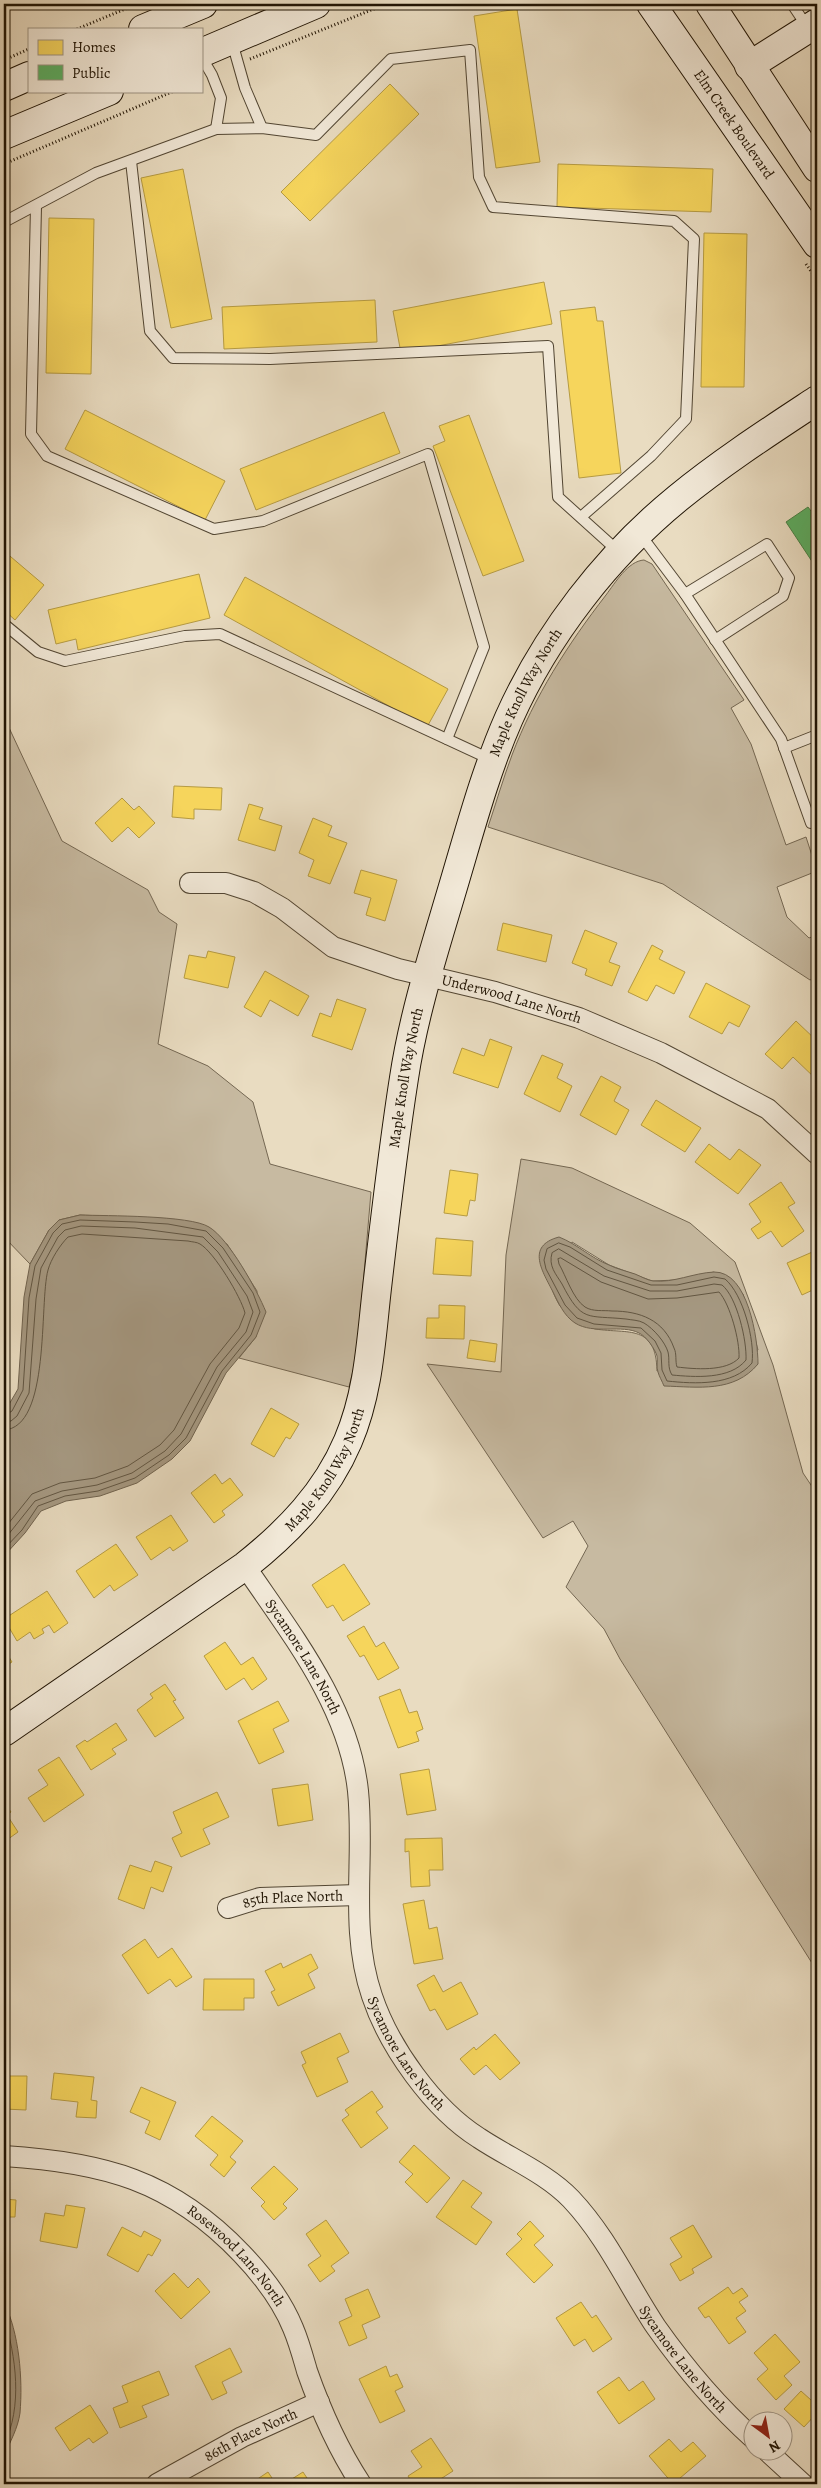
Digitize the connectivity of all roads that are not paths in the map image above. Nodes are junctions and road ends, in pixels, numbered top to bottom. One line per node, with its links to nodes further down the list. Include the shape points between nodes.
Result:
1 (203, 4): 7 (street)
2 (316, 4): 8 (street)
3 (651, 4): 22 (street, Elm Creek Boulevard)
4 (710, 4): 11 (street)
5 (792, 4): 6 (lane)
6 (813, 26): 11 (street)
7 (145, 28)
8 (234, 52): 9 (street); 15 (lane)
9 (202, 55)
10 (202, 57): 16 (lane, via 221,98)
11 (749, 66): 19 (street)
12 (28, 76): 13 (street)
13 (4, 87)
14 (107, 92): 17 (street)
15 (262, 128): 16 (lane); 24 (lane, via 316,135 392,58 470,50 479,177 493,207 674,220 694,239 686,419 651,456)
16 (216, 129): 18 (lane)
17 (4, 135)
18 (131, 161): 20 (lane, via 96,173); 24 (lane, via 150,331 173,358 270,359 548,346 558,497)
19 (817, 168)
20 (36, 206): 21 (lane); 31 (lane, via 31,434 47,456 214,529 263,521 428,454 484,647)
21 (4, 222)
22 (817, 244)
23 (817, 400): 25 (street, Maple Knoll Way North, via 731,457 676,499)
24 (581, 517): 26 (lane)
25 (640, 533): 26 (street, Maple Knoll Way North); 27 (lane)
26 (620, 553): 33 (street, Maple Knoll Way North, via 582,599 542,657 510,717)
27 (685, 594): 29 (lane); 29 (lane, via 767,544 785,571 789,578 783,596)
28 (4, 624): 31 (lane, via 38,652 65,661 185,636 220,634)
29 (715, 640): 32 (lane)
30 (817, 735): 32 (lane)
31 (447, 739): 33 (lane)
32 (784, 748): 34 (lane, via 811,824)
33 (493, 761): 36 (street, Maple Knoll Way North)
34 (817, 822)
35 (190, 883): 36 (street, Underwood Lane North, via 226,883 254,892 282,908 333,947)
36 (427, 977): 37 (street, Underwood Lane North, via 495,992 579,1018 661,1053 768,1109); 38 (street, Maple Knoll Way North, via 404,1073 367,1382 358,1413 348,1442 309,1507 279,1539)
37 (817, 1154)
38 (245, 1566): 39 (street, Maple Knoll Way North); 40 (street, Sycamore Lane North, via 330,1698 348,1742 358,1789)
39 (4, 1732)
40 (358, 1895): 41 (street, 85th Place North, via 260,1898); 44 (street, Sycamore Lane North, via 362,1951 372,1996 389,2037 417,2080 477,2137 537,2173 570,2198 606,2244 656,2327 693,2376)
41 (228, 1908)
42 (4, 2156): 43 (street, Rosewood Lane North, via 52,2159 98,2168 144,2182 186,2205 224,2235 257,2270 277,2298 293,2328)
43 (319, 2402): 46 (street, 86th Place North, via 242,2437); 47 (street, Rosewood Lane North)
44 (744, 2429)
45 (777, 2460): 48 (street)
46 (157, 2484)
47 (361, 2484)
48 (803, 2484)

